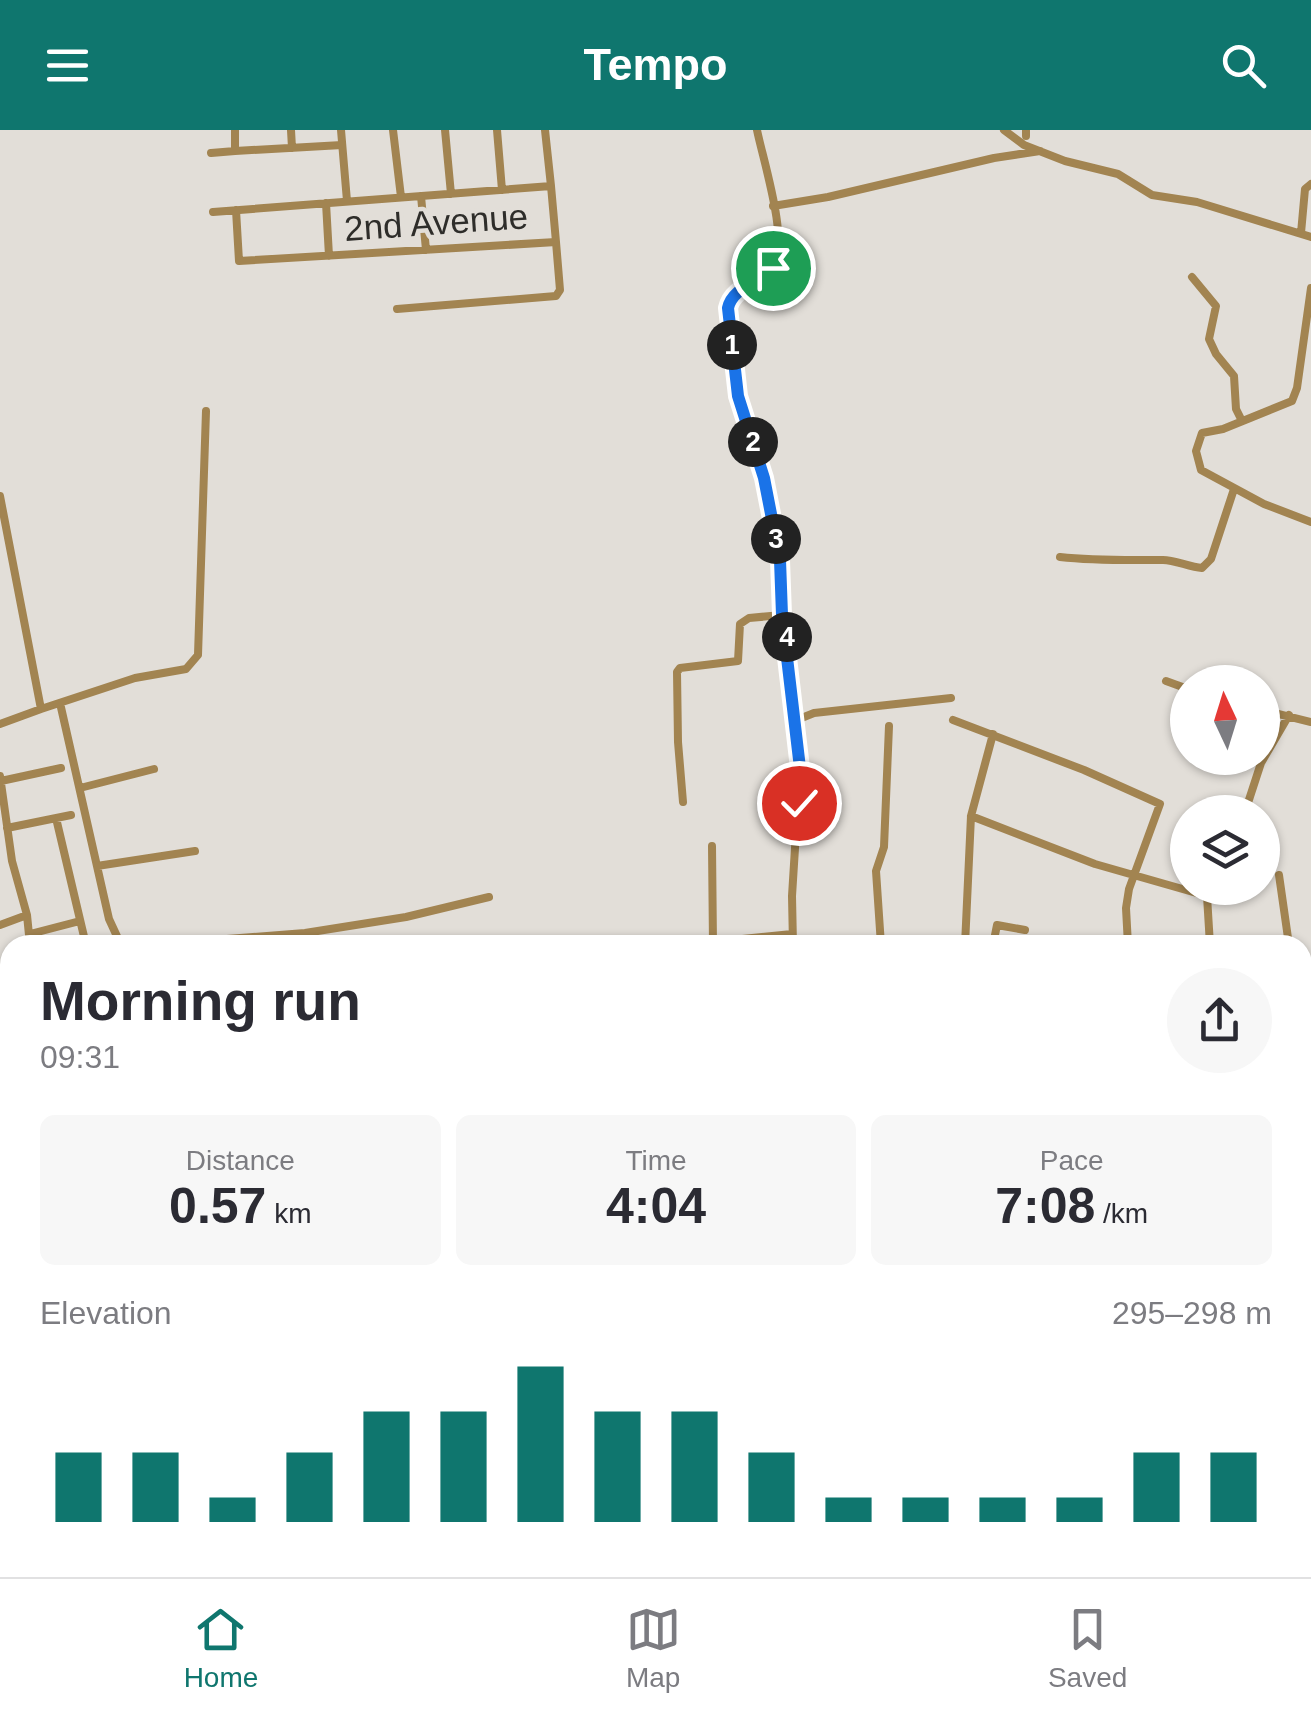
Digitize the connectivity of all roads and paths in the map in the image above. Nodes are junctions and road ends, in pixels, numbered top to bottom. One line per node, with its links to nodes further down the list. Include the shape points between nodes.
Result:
1 (235, 130): 13 (street)
2 (291, 130): 11 (street)
3 (341, 130): 10 (street)
4 (394, 130): 20 (street)
5 (445, 130): 18 (street)
6 (497, 130): 17 (street)
7 (545, 130): 16 (street)
8 (757, 130): 23 (street)
9 (1004, 130): 12 (street)
10 (342, 145): 11 (street); 21 (street)
11 (292, 148): 13 (street)
12 (1044, 150): 23 (street); 26 (street, via 1118,174 1152,195)
13 (236, 152): 14 (street)
14 (211, 153)
15 (1311, 184): 26 (street)
16 (551, 186): 17 (street, 2nd Avenue); 28 (street, 2nd Avenue)
17 (502, 190): 18 (street, 2nd Avenue)
18 (451, 194): 19 (street, 2nd Avenue)
19 (420, 196): 20 (street, 2nd Avenue); 29 (street)
20 (401, 197): 21 (street, 2nd Avenue)
21 (347, 201): 22 (street, 2nd Avenue)
22 (326, 203): 24 (street, 2nd Avenue); 30 (street)
23 (772, 206): 40 (street, via 780,245 773,268 738,291 728,308 738,396 775,531)
24 (236, 210): 25 (street, 2nd Avenue); 30 (street, 2nd Avenue, via 239,261)
25 (213, 212)
26 (1300, 232): 27 (street)
27 (1311, 237)
28 (556, 242): 29 (street, 2nd Avenue); 33 (street, via 556,296)
29 (426, 250): 30 (street, 2nd Avenue)
30 (329, 256)
31 (1192, 277): 35 (street, via 1216,306 1209,339 1234,376)
32 (1311, 288): 35 (street, via 1294,396)
33 (397, 308)
34 (206, 411): 44 (street, via 198,655 186,669)
35 (1242, 422): 36 (street, via 1200,434 1196,452 1201,470)
36 (1234, 488): 38 (street); 39 (street, via 1202,568 1166,560)
37 (0, 496): 45 (street)
38 (1311, 522)
39 (1060, 557)
40 (782, 615): 49 (street); 59 (street, via 740,624 738,661 677,672)
41 (1166, 681): 42 (street)
42 (1170, 682)
43 (951, 698): 49 (street)
44 (60, 704): 45 (street); 57 (street)
45 (41, 709): 51 (street)
46 (1280, 713): 47 (street)
47 (1289, 715): 50 (street); 58 (street)
48 (953, 720): 53 (street)
49 (794, 721): 79 (street, via 800,768)
50 (1311, 722)
51 (0, 724)
52 (889, 726): 85 (street, via 884,846 876,872)
53 (993, 734): 61 (street); 69 (street, via 1160,804)
54 (61, 768): 56 (street)
55 (154, 769): 57 (street)
56 (0, 778): 63 (street)
57 (80, 788): 68 (street)
58 (1250, 795)
59 (683, 802)
60 (72, 815): 62 (street)
61 (971, 816): 69 (street); 86 (street)
62 (56, 818): 63 (street); 75 (street)
63 (7, 828): 66 (street)
64 (712, 846): 83 (street)
65 (195, 851): 68 (street)
66 (12, 862): 67 (street); 74 (street)
67 (0, 866)
68 (98, 866): 81 (street)
69 (1133, 876): 71 (street); 88 (street)
70 (1280, 882): 90 (street)
71 (1170, 884)
72 (489, 897): 82 (street)
73 (1209, 905): 89 (street)
74 (27, 916): 76 (street); 78 (street)
75 (80, 921): 78 (street); 80 (street)
76 (0, 925)
77 (1025, 930): 87 (street, via 997,925)
78 (30, 934)
79 (792, 934): 84 (street)
80 (84, 935)
81 (116, 935)
82 (293, 935)
83 (713, 935)
84 (784, 935)
85 (881, 935)
86 (965, 935)
87 (995, 935)
88 (1127, 935)
89 (1210, 935)
90 (1288, 935)

